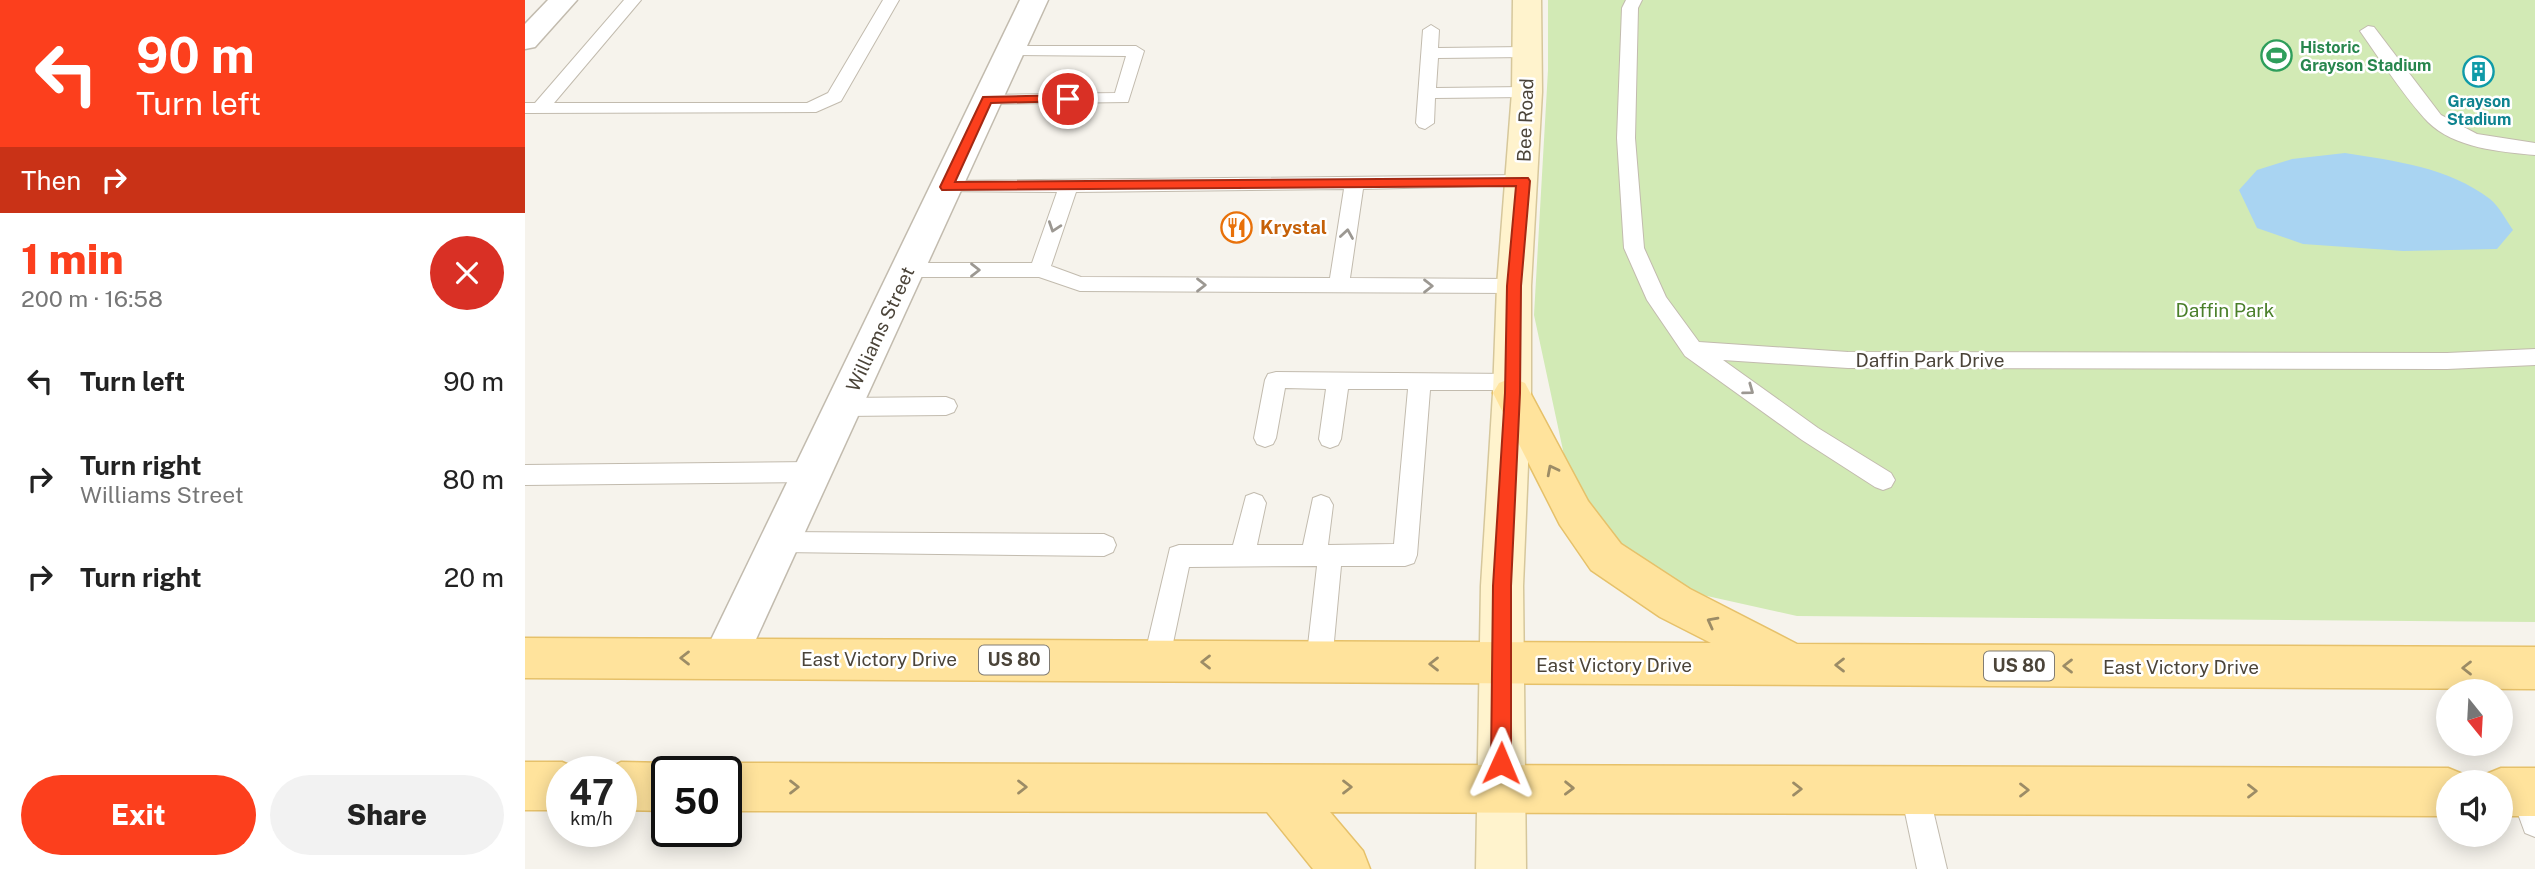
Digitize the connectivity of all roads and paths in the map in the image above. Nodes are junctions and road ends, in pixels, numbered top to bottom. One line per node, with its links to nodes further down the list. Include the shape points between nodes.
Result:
1 (563, 0): 9 (street)
2 (633, 0): 16 (lane)
3 (891, 0): 16 (lane, via 835,97 810,108)
4 (1034, 0): 10 (street, Williams Street)
5 (1527, 0): 11 (main road, Bee Road)
6 (1634, 0): 27 (lane, via 1630,8 1626,138 1634,248 1657,300)
7 (1431, 30): 12 (lane)
8 (2368, 31): 18 (lane, via 2435,118 2449,129 2491,145)
9 (525, 41)
10 (1010, 51): 15 (street, Williams Street); 15 (lane, via 1136,51 1122,98)
11 (1526, 52): 12 (lane); 13 (main road, Bee Road)
12 (1430, 53): 14 (lane)
13 (1527, 92): 14 (lane); 19 (main road, Bee Road)
14 (1427, 93): 17 (lane)
15 (987, 100): 22 (street, Williams Street)
16 (533, 108)
17 (1425, 123)
18 (2535, 149)
19 (1523, 181): 20 (lane); 26 (main road, Bee Road)
20 (1355, 183): 21 (lane); 25 (lane, one-way to 20)
21 (1069, 185): 22 (lane); 24 (lane, one-way to 24)
22 (946, 187): 23 (street, Williams Street)
23 (907, 270): 24 (lane, one-way to 24); 32 (street, Williams Street)
24 (1040, 270): 25 (lane, one-way to 25, via 1080,284)
25 (1339, 286): 26 (lane, one-way to 26)
26 (1514, 286): 31 (main road, Bee Road)
27 (1693, 350): 28 (lane, Daffin Park Drive, via 1848,360 2447,361); 38 (lane, one-way to 38)
28 (2535, 357)
29 (1338, 380): 30 (lane); 34 (lane, via 1276,380); 35 (lane)
30 (1420, 381): 31 (lane); 44 (lane, via 1405,555)
31 (1513, 388): 49 (main road, Bee Road); 50 (main road, one-way to 31, via 1675,603 1606,557 1574,513)
32 (843, 407): 33 (lane); 36 (street, Williams Street)
33 (946, 407)
34 (1265, 438)
35 (1330, 439)
36 (813, 472): 37 (lane); 41 (street, Williams Street)
37 (525, 475)
38 (1883, 480)
39 (1254, 503): 43 (lane)
40 (1321, 505): 44 (lane)
41 (780, 542): 42 (lane); 46 (street, Williams Street)
42 (1104, 545)
43 (1243, 555): 44 (lane); 47 (lane, via 1179,556)
44 (1322, 556): 48 (lane)
45 (525, 658): 46 (main road, East Victory Drive / US 80, one-way to 45)
46 (725, 658): 47 (main road, East Victory Drive / US 80)
47 (1156, 662): 48 (main road, East Victory Drive / US 80, one-way to 47)
48 (1319, 663): 49 (main road, East Victory Drive / US 80, one-way to 48)
49 (1502, 664): 50 (main road, East Victory Drive / US 80); 56 (main road, Bee Road)
50 (1794, 665): 51 (main road, East Victory Drive / US 80, one-way to 50)
51 (2535, 668)
52 (525, 786): 53 (main road)
53 (546, 786)
54 (742, 787): 55 (main road, one-way to 55)
55 (1277, 787): 56 (main road, one-way to 56); 59 (main road)
56 (1501, 788): 57 (main road, one-way to 57); 60 (main road, Bee Road)
57 (1914, 789): 58 (main road, one-way to 58); 61 (lane)
58 (2436, 792)
59 (1345, 869)
60 (1501, 869)
61 (1932, 869)

